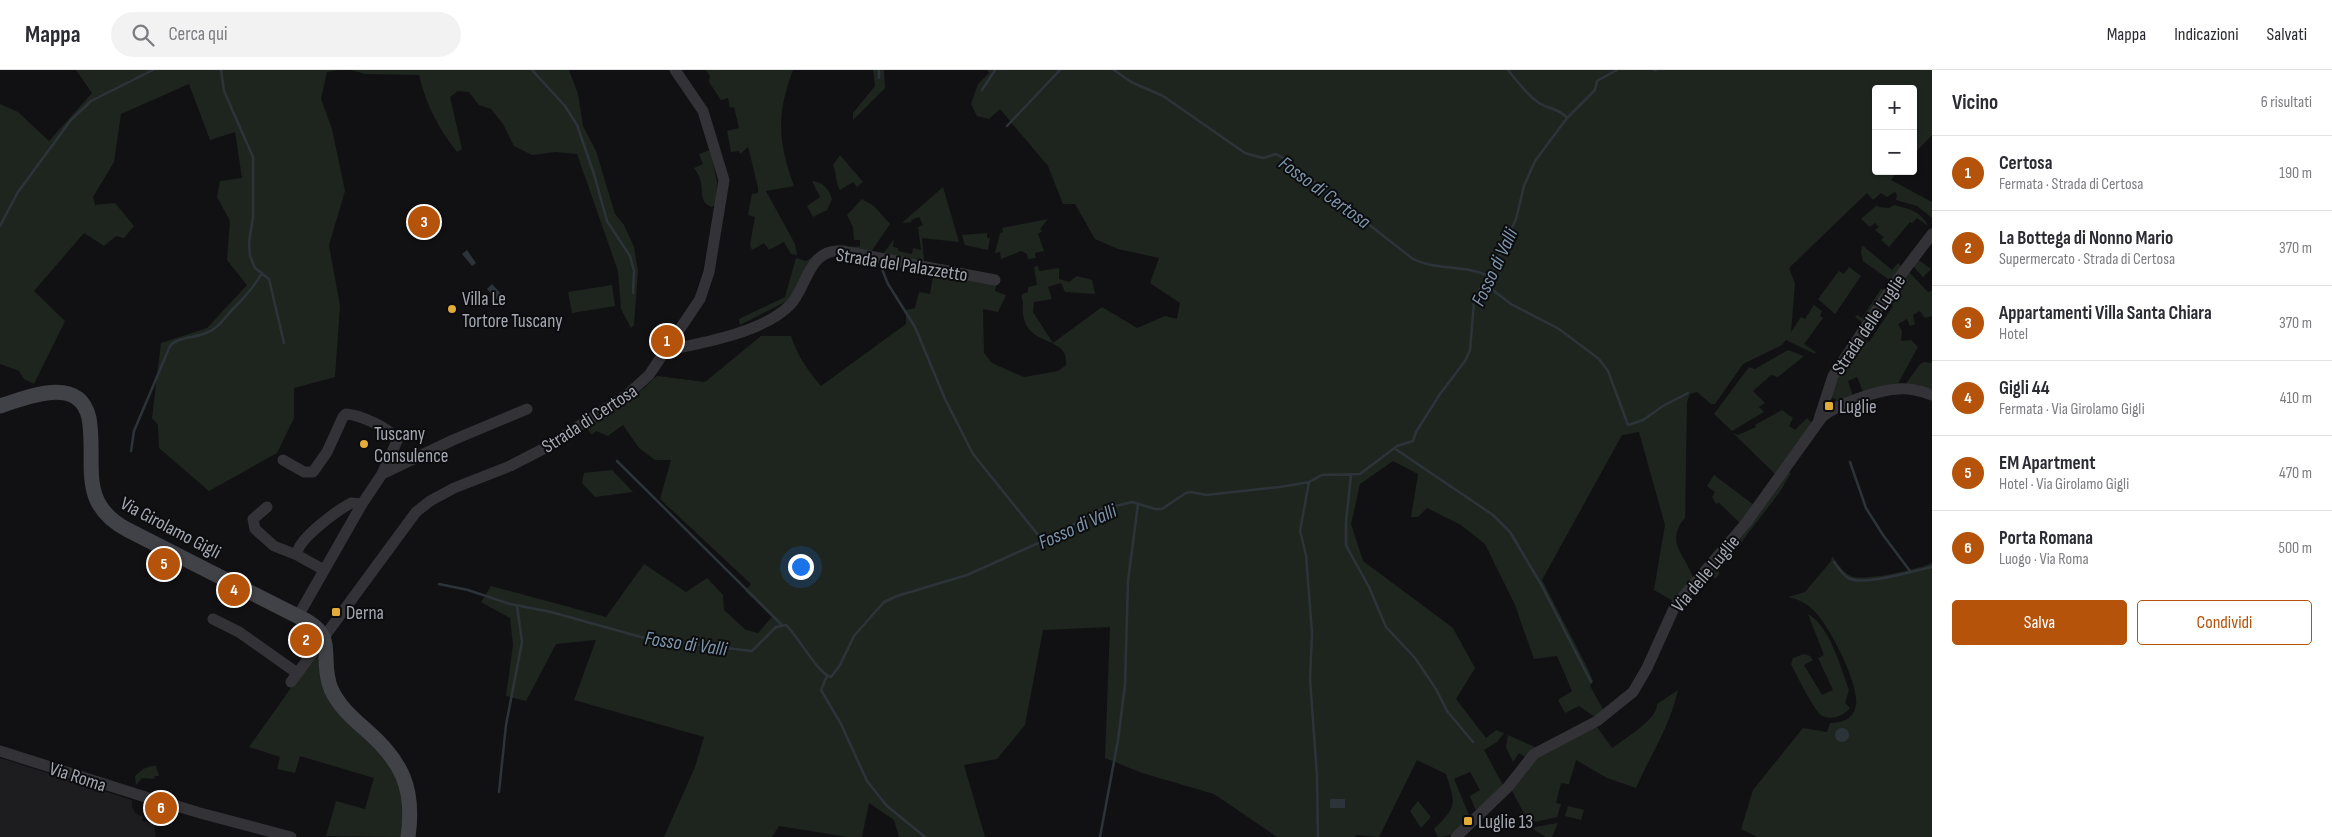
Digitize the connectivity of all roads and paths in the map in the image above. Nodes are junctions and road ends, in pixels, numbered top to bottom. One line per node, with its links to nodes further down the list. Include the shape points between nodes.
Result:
1 (675, 70): 4 (street, Strada di Certosa, via 702,111 724,186 706,287)
2 (1932, 234): 8 (street, Strada delle Luglie, via 1833,376)
3 (995, 280): 4 (street, Strada del Palazzetto, via 831,251 813,265 793,302 780,313 728,337)
4 (667, 350): 17 (street, Strada di Certosa, via 638,386 576,429 510,466 454,488 419,509)
5 (1932, 395): 8 (street, Via delle Luglie, via 1914,389 1886,391 1835,408)
6 (0, 406): 15 (main road, Via Girolamo Gigli, via 46,392 60,392 76,398 89,414 93,491 105,514 120,526)
7 (527, 410): 10 (street)
8 (1819, 421): 23 (street, Via delle Luglie, via 1746,523 1675,606 1633,692 1601,719 1534,754 1508,787)
9 (283, 460): 10 (street, via 304,472 313,472 327,452 343,417 348,414 372,422 396,438)
10 (382, 474): 11 (street)
11 (362, 504): 13 (street, via 351,503 336,513 302,542); 14 (street)
12 (267, 507): 13 (street, via 254,518 255,529 276,548)
13 (297, 555): 14 (street)
14 (324, 570): 15 (street)
15 (298, 616): 17 (main road, Via Girolamo Gigli, via 316,626)
16 (213, 620): 17 (street, Strada di Certosa, via 239,632 294,678)
17 (324, 636): 22 (main road, via 327,677 337,700 391,754 405,779 410,803)
18 (0, 750): 19 (street, Via Roma)
19 (155, 800)
20 (170, 804): 21 (street)
21 (291, 837)
22 (408, 837)
23 (1456, 837)

